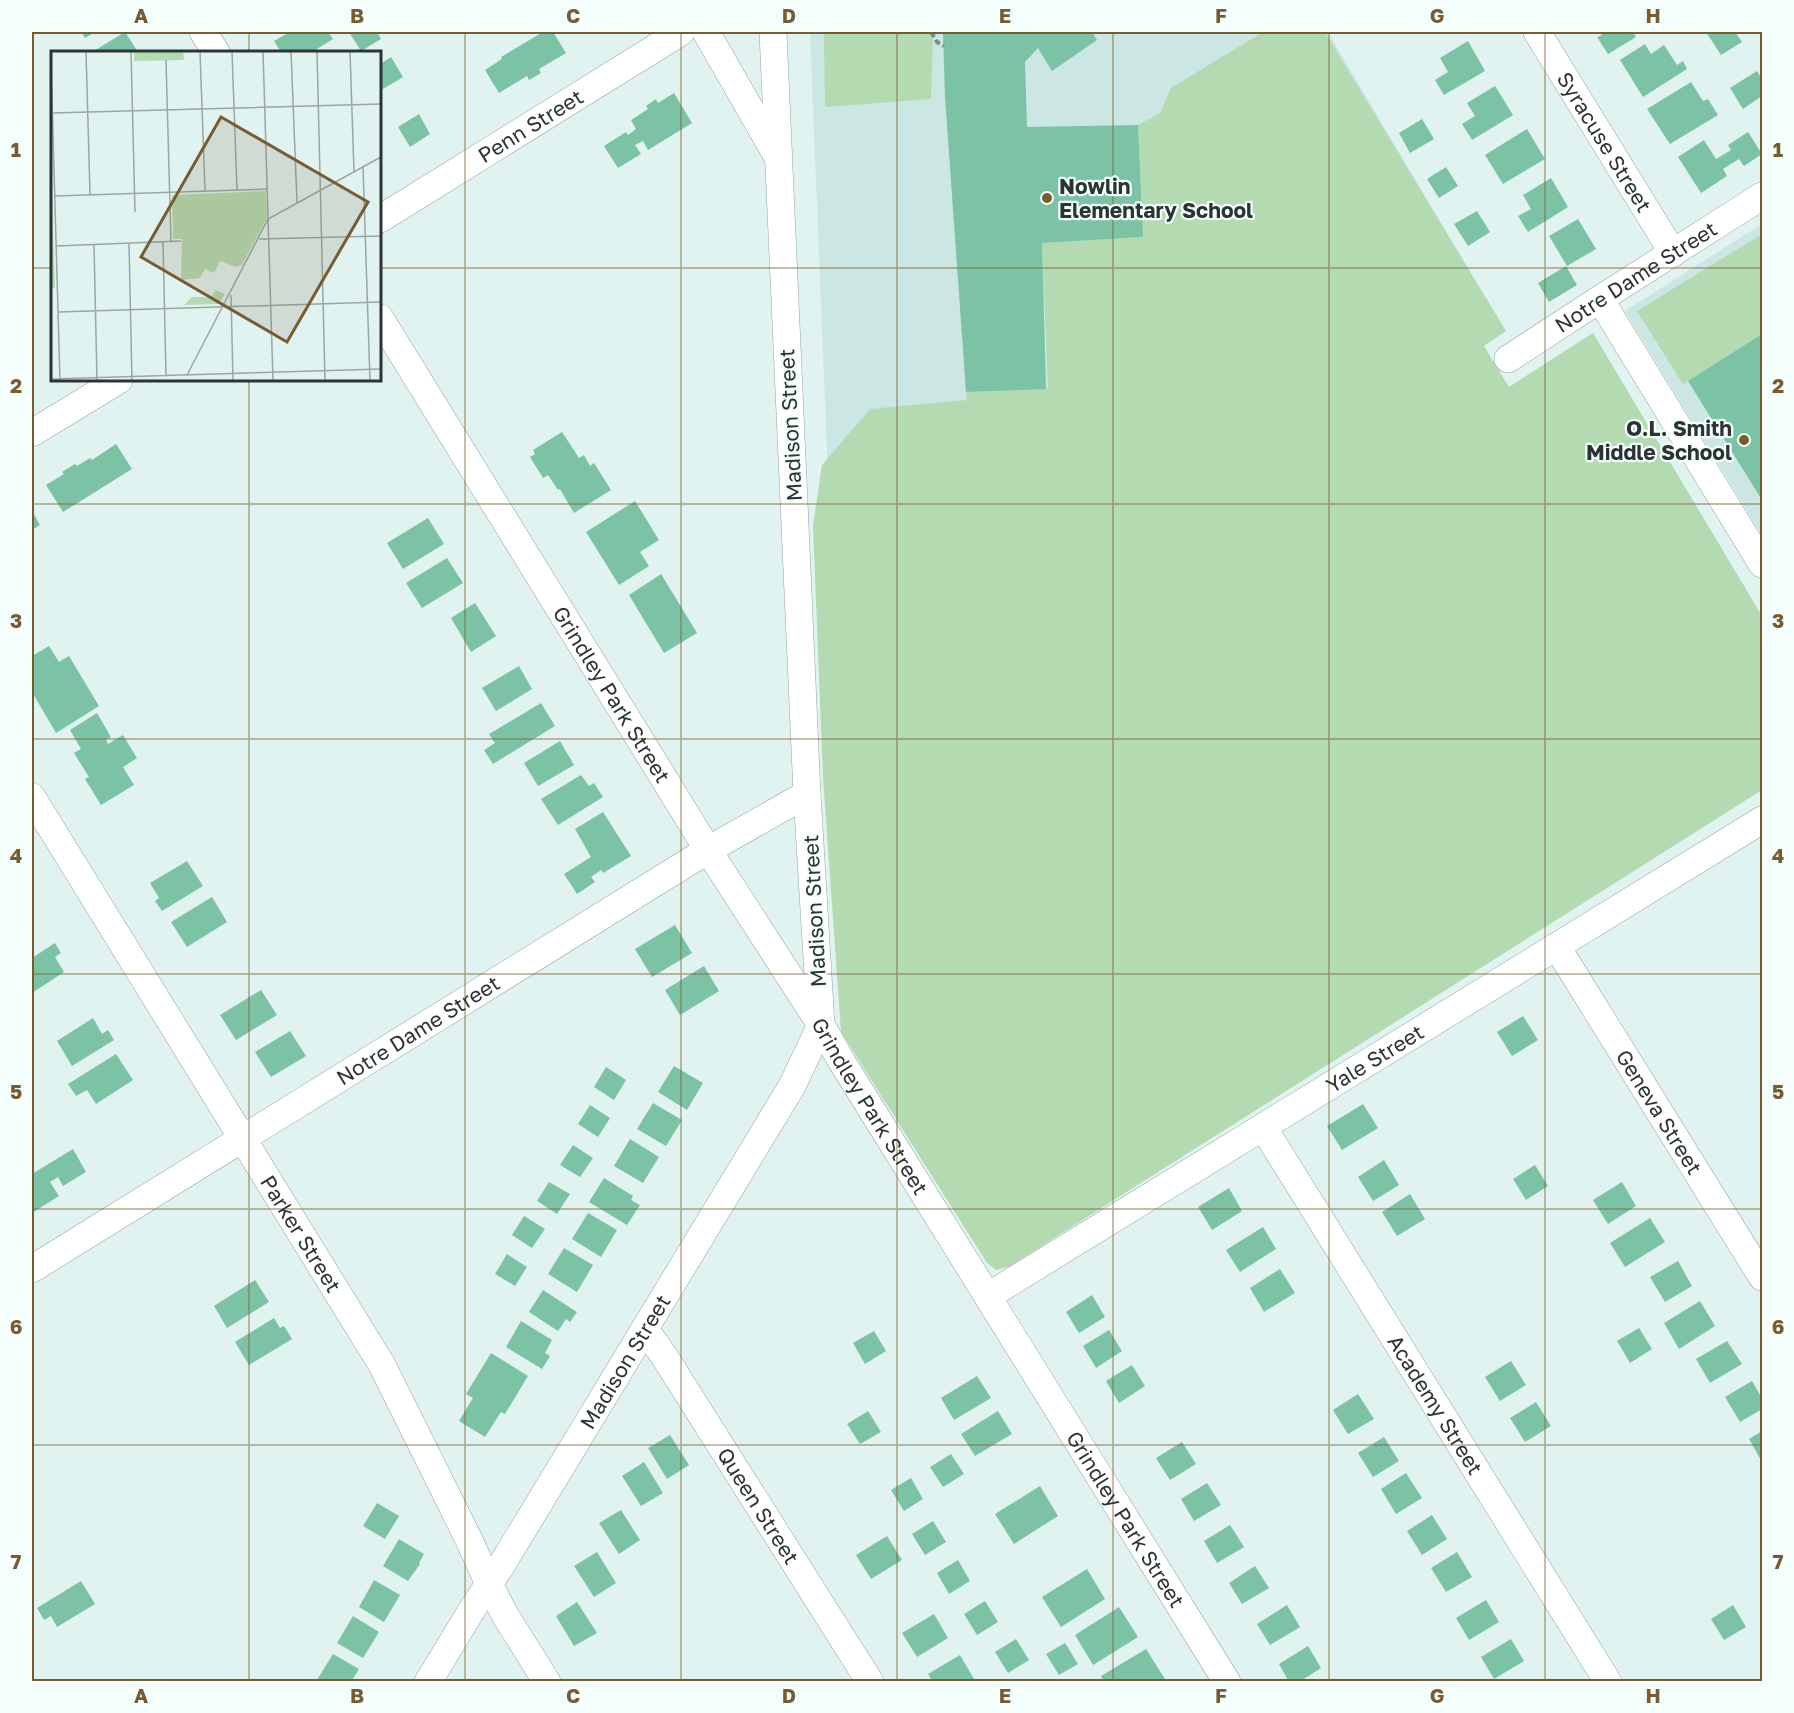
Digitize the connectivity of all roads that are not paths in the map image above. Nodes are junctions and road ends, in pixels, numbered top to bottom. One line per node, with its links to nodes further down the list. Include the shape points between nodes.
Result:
1 (203, 32): 6 (street)
2 (681, 32): 9 (street, Penn Street)
3 (706, 32): 7 (street)
4 (773, 32): 7 (street, Madison Street)
5 (1537, 32): 10 (street, Syracuse Street)
6 (215, 51)
7 (778, 157): 17 (street, Madison Street)
8 (1762, 196): 10 (street, Notre Dame Street)
9 (381, 218)
10 (1673, 253): 11 (street, Notre Dame Street)
11 (1600, 299): 13 (street, Notre Dame Street); 16 (street)
12 (381, 320): 20 (street, Grindley Park Street)
13 (1508, 359)
14 (117, 381): 15 (street)
15 (32, 433)
16 (1762, 564)
17 (807, 794): 20 (street, Notre Dame Street); 22 (street, Madison Street)
18 (32, 797): 24 (street, Parker Street)
19 (1762, 820): 21 (street, Yale Street)
20 (708, 850): 22 (street, Grindley Park Street); 24 (street, Notre Dame Street)
21 (1557, 947): 23 (street, Yale Street); 26 (street, Geneva Street)
22 (821, 1024): 27 (street, Grindley Park Street); 28 (street, Madison Street, via 792,1086)
23 (1263, 1127): 27 (street, Yale Street); 34 (street, Academy Street)
24 (242, 1138): 25 (street, Notre Dame Street); 29 (street, Parker Street, via 382,1365)
25 (32, 1269)
26 (1762, 1277)
27 (988, 1296): 33 (street, Grindley Park Street)
28 (645, 1329): 29 (street, Madison Street); 32 (street, Queen Street)
29 (489, 1584): 30 (street, Madison Street); 31 (street, Parker Street)
30 (428, 1682)
31 (547, 1682)
32 (870, 1682)
33 (1227, 1682)
34 (1608, 1682)

